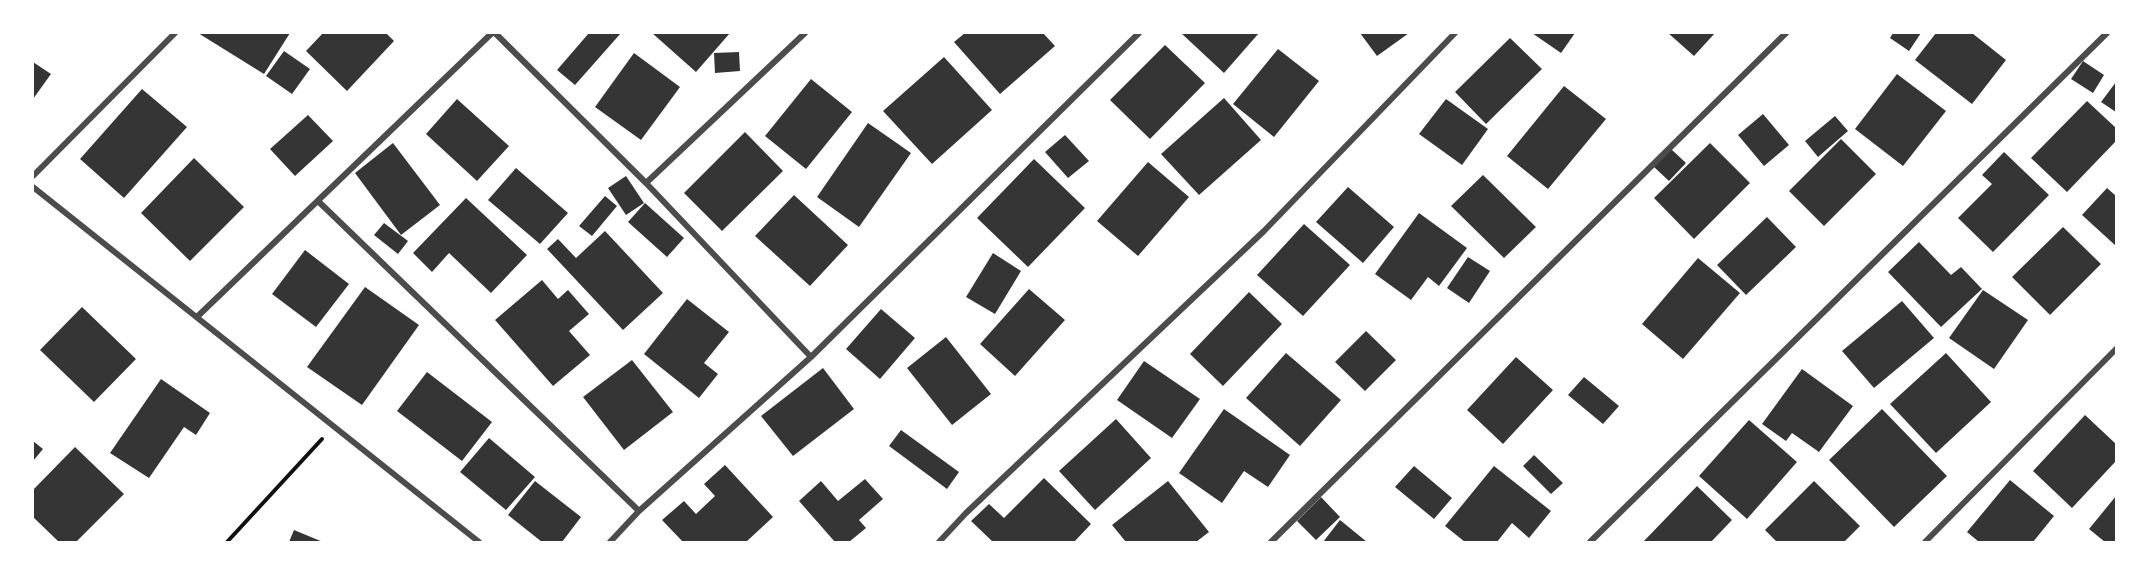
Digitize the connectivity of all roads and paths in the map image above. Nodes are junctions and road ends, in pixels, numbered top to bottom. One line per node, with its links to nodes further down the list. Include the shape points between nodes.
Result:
1 (175, 33): 8 (street)
2 (494, 33): 9 (street); 11 (street)
3 (805, 33): 9 (street)
4 (1139, 33): 14 (street)
5 (1455, 33): 20 (street, via 1264,231)
6 (1786, 33): 21 (street)
7 (2107, 33): 22 (street)
8 (33, 176)
9 (646, 183): 14 (street)
10 (33, 187): 12 (street)
11 (318, 201): 12 (street); 16 (street)
12 (198, 316): 15 (street)
13 (2116, 349): 23 (street)
14 (811, 357): 16 (street)
15 (334, 425): 17 (path); 18 (street)
16 (639, 511): 19 (street)
17 (227, 542)
18 (479, 542)
19 (610, 542)
20 (939, 542)
21 (1271, 542)
22 (1590, 542)
23 (1925, 542)

